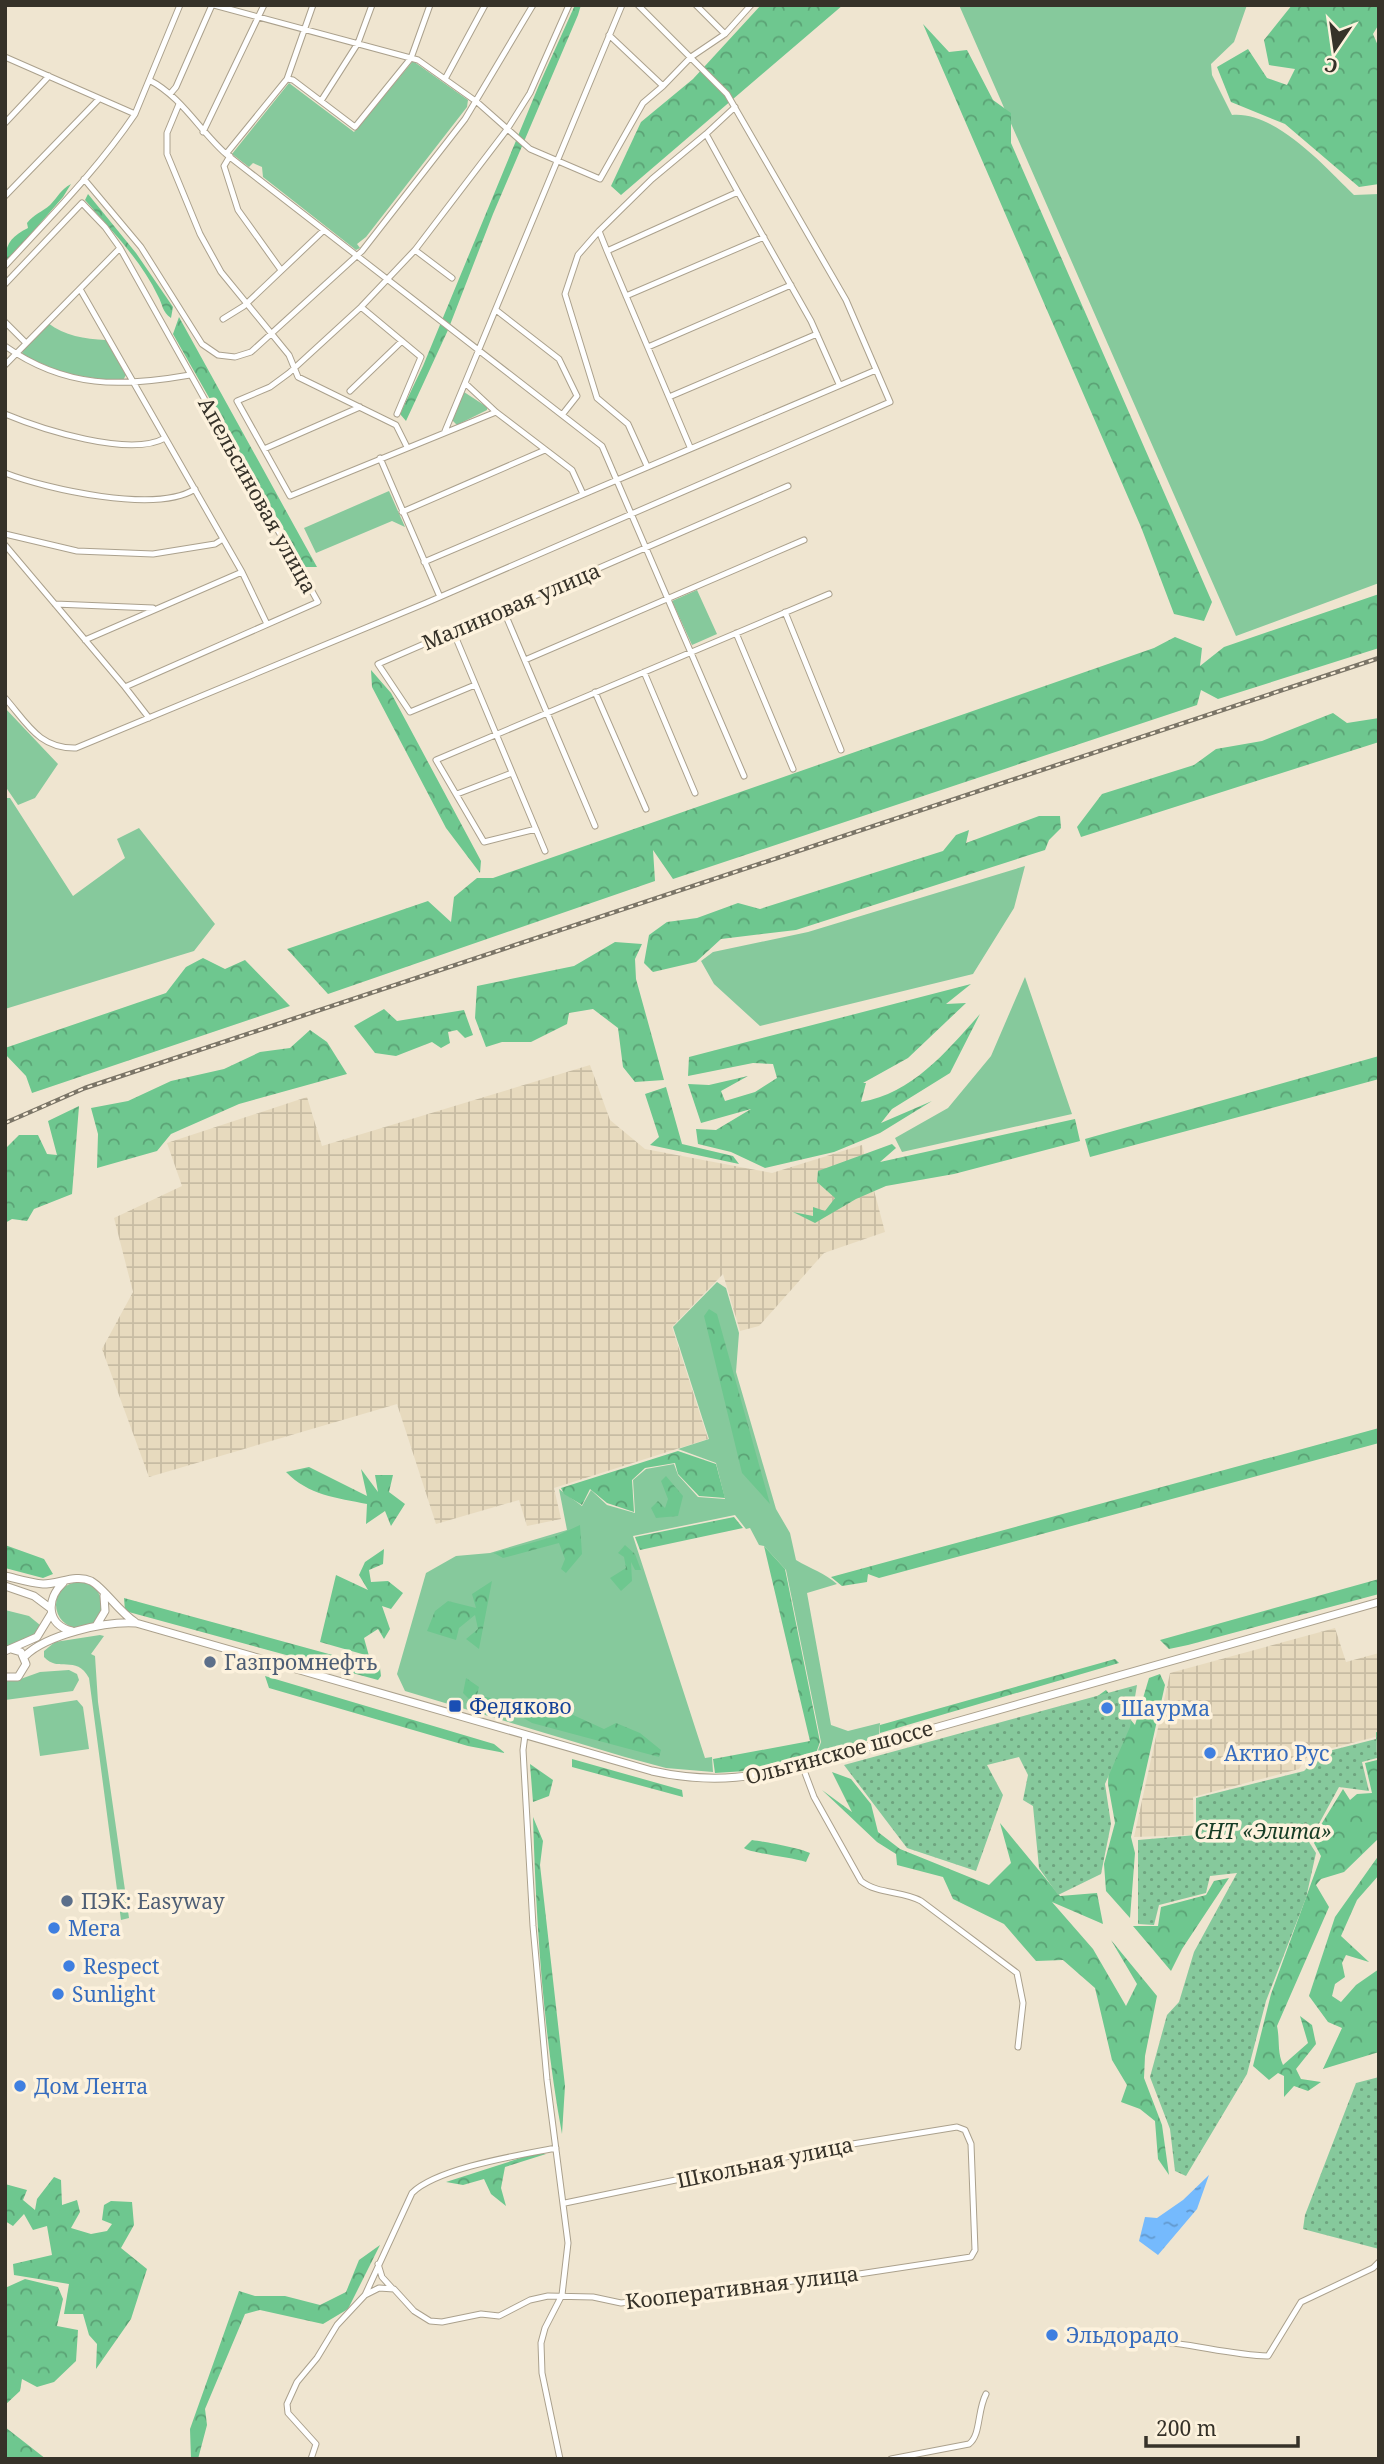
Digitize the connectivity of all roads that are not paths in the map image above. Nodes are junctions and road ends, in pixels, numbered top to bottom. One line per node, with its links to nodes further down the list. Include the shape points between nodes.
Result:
1 (180, 5): 25 (street)
2 (213, 5): 14 (street); 27 (street)
3 (264, 5): 14 (street)
4 (313, 5): 15 (street)
5 (372, 5): 18 (street)
6 (430, 5): 21 (street)
7 (485, 5): 24 (street)
8 (533, 5): 30 (street)
9 (569, 5): 35 (street, via 530,93)
10 (622, 5): 17 (street)
11 (638, 5): 20 (street)
12 (696, 5): 16 (street)
13 (751, 5): 16 (street)
14 (260, 17): 15 (street); 36 (street)
15 (304, 28): 18 (street); 23 (street)
16 (725, 34): 20 (street)
17 (609, 35): 26 (street); 39 (street)
18 (358, 43): 21 (street); 29 (street)
19 (5, 57): 22 (street)
20 (691, 57): 26 (street); 32 (street)
21 (411, 58): 24 (street); 29 (street, via 355,127)
22 (49, 76): 28 (street); 34 (street)
23 (287, 79): 29 (street); 38 (street)
24 (445, 79): 30 (street)
25 (149, 80): 27 (street); 33 (street)
26 (663, 86): 39 (street, via 643,103 600,179)
27 (170, 94): 31 (street)
28 (99, 99): 33 (street); 42 (street)
29 (321, 101)
30 (477, 102): 35 (street); 49 (street)
31 (179, 104): 36 (street); 58 (street, via 167,133 170,166 221,272)
32 (735, 107): 37 (street); 73 (street, via 836,280)
33 (135, 114): 40 (street)
34 (5, 122)
35 (508, 128): 39 (street, via 530,149); 47 (street)
36 (203, 132): 38 (street)
37 (706, 134): 41 (street); 44 (street)
38 (228, 155): 43 (street); 51 (street, via 223,166 238,210)
39 (557, 161): 60 (street)
40 (84, 179): 50 (street); 63 (street, via 141,247 202,344 218,355 235,357 251,352)
41 (738, 192): 45 (street); 48 (street)
42 (5, 196)
43 (324, 230): 49 (street); 51 (street)
44 (599, 232): 48 (street); 92 (street, via 578,255 565,294 597,398 628,424)
45 (764, 237): 55 (street); 57 (street)
46 (120, 248): 54 (street, Апельсиновая улица, via 82,203); 56 (street); 74 (street, Апельсиновая улица)
47 (415, 250): 52 (street); 53 (street)
48 (607, 251): 57 (street)
49 (358, 256): 53 (street); 63 (street)
50 (5, 265)
51 (281, 270): 58 (street)
52 (452, 278)
53 (389, 279): 59 (street); 69 (street)
54 (5, 284)
55 (791, 285): 64 (street); 68 (street)
56 (80, 289): 66 (street); 76 (street)
57 (626, 296): 68 (street)
58 (247, 302): 61 (street); 63 (street)
59 (361, 307): 65 (street); 72 (street)
60 (496, 310): 69 (street); 84 (street, via 559,359 577,396)
61 (223, 319)
62 (5, 322): 66 (street)
63 (273, 332): 72 (street)
64 (817, 334): 77 (street); 79 (street)
65 (402, 341): 78 (street); 83 (street, via 421,356)
66 (26, 343): 70 (street)
67 (5, 346): 70 (street, Апельсиновая улица)
68 (648, 347): 79 (street)
69 (479, 351): 75 (street); 84 (street)
70 (16, 354): 71 (street); 76 (street, Апельсиновая улица, via 53,371 96,382)
71 (5, 365)
72 (294, 369): 80 (street, via 298,377); 89 (street, via 270,387 237,401)
73 (876, 370): 77 (street); 99 (street, via 890,402)
74 (190, 375): 76 (street, Апельсиновая улица); 114 (street, Апельсиновая улица, via 318,602)
75 (465, 383): 81 (street); 85 (street)
76 (135, 384): 86 (street)
77 (839, 384): 88 (street)
78 (350, 391)
79 (669, 397): 88 (street)
80 (360, 407): 87 (street, via 396,425); 89 (street)
81 (496, 412): 85 (street); 90 (street)
82 (5, 414): 86 (street, via 77,438 135,443)
83 (397, 414)
84 (562, 415): 94 (street, via 602,446)
85 (445, 430): 87 (street)
86 (165, 438): 96 (street)
87 (407, 447): 91 (street)
88 (690, 447): 92 (street)
89 (264, 449): 91 (street, via 290,496)
90 (545, 450): 97 (street, via 572,470); 98 (street)
91 (380, 458): 98 (street)
92 (647, 466): 94 (street)
93 (5, 473): 96 (street, via 87,496 142,499)
94 (616, 479): 97 (street); 99 (street)
95 (788, 486): 104 (street, Малиновая улица)
96 (195, 489): 101 (street)
97 (583, 494): 105 (street)
98 (402, 512): 105 (street)
99 (631, 513): 104 (street); 108 (street)
100 (5, 534): 101 (street, via 77,551 153,554)
101 (223, 539): 106 (street)
102 (804, 540): 109 (street)
103 (5, 545): 110 (street)
104 (645, 549): 109 (street); 112 (street, Малиновая улица)
105 (424, 562): 108 (street)
106 (242, 572): 111 (street); 114 (street)
107 (829, 594): 113 (street)
108 (440, 597): 126 (street)
109 (666, 601): 118 (street); 119 (street)
110 (55, 604): 111 (street); 117 (street)
111 (158, 608): 117 (street)
112 (503, 609): 115 (street, Малиновая улица); 119 (street)
113 (785, 612): 116 (street); 128 (street)
114 (267, 624): 122 (street, Апельсиновая улица)
115 (453, 631): 121 (street); 121 (street, Малиновая улица, via 378,664 410,712)
116 (736, 633): 118 (street); 129 (street)
117 (85, 640): 122 (street)
118 (688, 653): 120 (street); 131 (street)
119 (525, 660): 125 (street)
120 (644, 672): 123 (street); 132 (street)
121 (475, 685): 127 (street)
122 (125, 687): 126 (street)
123 (596, 692): 125 (street); 134 (street)
124 (5, 698): 126 (street, via 39,738 58,749 75,748)
125 (548, 712): 127 (street); 135 (street)
126 (149, 718)
127 (496, 734): 130 (street); 133 (street, via 436,760)
128 (841, 750)
129 (793, 769)
130 (512, 773): 133 (street); 136 (street)
131 (744, 776)
132 (695, 793)
133 (457, 794): 136 (street, via 484,842)
134 (646, 809)
135 (595, 825)
136 (536, 829): 137 (street)
137 (545, 851)
138 (5, 1576): 139 (main road)
139 (63, 1583): 141 (main road, via 83,1578); 143 (main road, via 52,1596)
140 (5, 1586): 143 (main road, via 33,1596)
141 (104, 1595): 144 (main road); 145 (main road, via 103,1619)
142 (1379, 1602): 151 (main road, Ольгинское шоссе)
143 (50, 1611): 146 (main road, via 67,1630); 147 (main road, via 37,1637)
144 (136, 1623): 145 (main road); 150 (main road, Ольгинское шоссе)
145 (89, 1630): 146 (main road)
146 (80, 1632): 148 (main road, via 45,1640)
147 (8, 1650): 148 (main road)
148 (25, 1656): 149 (main road, via 21,1675)
149 (5, 1676)
150 (525, 1735): 151 (main road, Ольгинское шоссе, via 695,1779 736,1780); 153 (street, via 533,1927)
151 (802, 1765): 152 (street, via 814,1797 861,1881 913,1896 1017,1973 1023,2003)
152 (1018, 2047)
153 (556, 2148): 154 (street); 157 (street, via 497,2160 421,2185 408,2198)
154 (565, 2203): 155 (street, Школьная улица, via 943,2127 965,2130 971,2144 975,2211); 160 (street, via 568,2266)
155 (971, 2257): 160 (street, Кооперативная улица, via 621,2303)
156 (1379, 2262): 161 (street, via 1301,2302 1268,2356)
157 (378, 2264): 158 (street, via 382,2277); 159 (street)
158 (394, 2289): 159 (street, via 379,2288); 160 (street, Кооперативная улица, via 414,2311 442,2322 481,2314 499,2316 530,2300)
159 (365, 2295): 163 (street, via 337,2325 290,2394 288,2413 316,2444)
160 (562, 2295): 164 (street, via 541,2343 542,2373)
161 (1151, 2341)
162 (986, 2394): 165 (street, via 978,2408 977,2434 969,2444)
163 (310, 2459)
164 (560, 2459)
165 (891, 2459)

